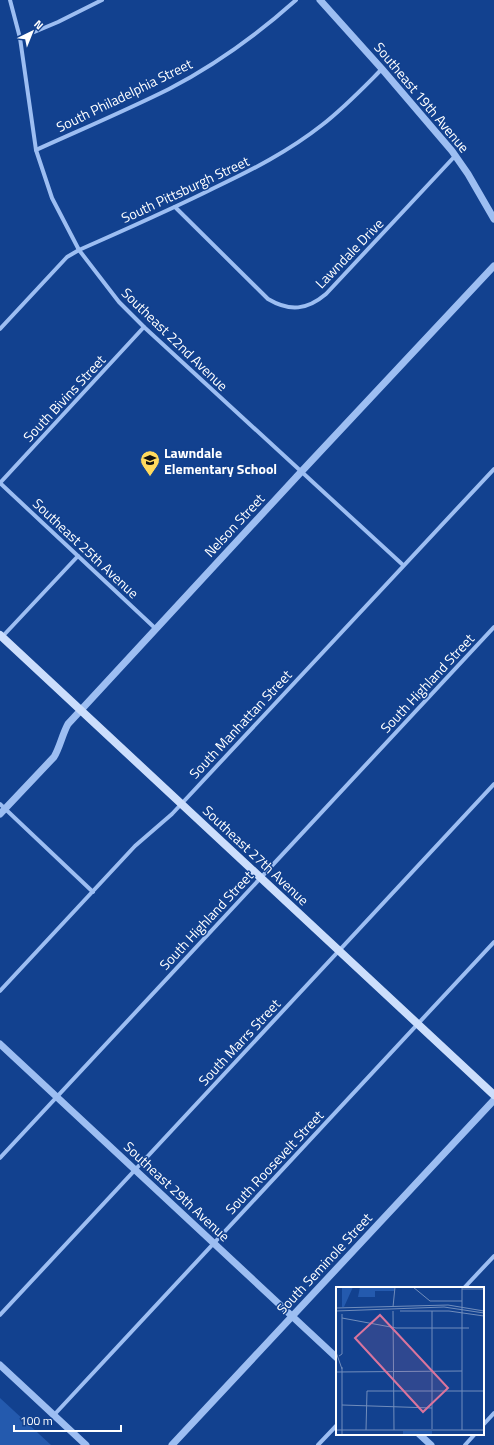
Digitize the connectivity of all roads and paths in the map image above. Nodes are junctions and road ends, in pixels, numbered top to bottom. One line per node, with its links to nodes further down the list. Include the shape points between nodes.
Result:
1 (10, 0): 5 (street, Southeast 22nd Avenue)
2 (102, 0): 5 (street)
3 (296, 0): 7 (street, South Philadelphia Street, via 236,47 169,88)
4 (320, 0): 6 (street, Southeast 19th Avenue)
5 (20, 38): 7 (street, Southeast 22nd Avenue)
6 (382, 69): 8 (street, Southeast 19th Avenue); 9 (street, South Pittsburgh Street, via 348,103 293,146)
7 (36, 150): 11 (street, Southeast 22nd Avenue, via 52,198)
8 (455, 156): 9 (street, Lawndale Drive, via 326,294 318,301 298,308 287,307 268,299); 10 (street, Southeast 19th Avenue)
9 (175, 207): 11 (street, South Pittsburgh Street)
10 (494, 219)
11 (79, 250): 13 (street, Southeast 22nd Avenue, via 119,302); 14 (street, South Pittsburgh Street, via 67,257)
12 (494, 266): 16 (street, Nelson Street)
13 (144, 327): 16 (street, Southeast 22nd Avenue); 17 (street, South Bivins Street)
14 (0, 329)
15 (494, 469): 19 (street, South Manhattan Street)
16 (302, 472): 19 (street, Southeast 22nd Avenue); 21 (street, Nelson Street)
17 (0, 483): 18 (street, Southeast 25th Avenue)
18 (78, 556): 21 (street, Southeast 25th Avenue); 22 (street)
19 (403, 566): 25 (street, South Manhattan Street)
20 (494, 627): 27 (street, South Highland Street)
21 (156, 629): 23 (street, Nelson Street)
22 (1, 636): 23 (main road, Southeast 27th Avenue)
23 (81, 710): 25 (main road, Southeast 27th Avenue); 26 (street, Nelson Street, via 62,734 54,757)
24 (494, 784): 30 (street, South Marrs Street)
25 (181, 803): 27 (main road, Southeast 27th Avenue); 28 (street, South Manhattan Street, via 135,846)
26 (2, 809): 28 (street)
27 (260, 877): 30 (main road, Southeast 27th Avenue); 35 (street, South Highland Street)
28 (93, 892): 31 (street, South Manhattan Street)
29 (494, 942): 32 (street, South Roosevelt Street)
30 (339, 950): 32 (main road, Southeast 27th Avenue); 38 (street, South Marrs Street)
31 (0, 991)
32 (417, 1024): 34 (main road, Southeast 27th Avenue); 39 (street, South Roosevelt Street)
33 (0, 1044): 35 (street, Southeast 29th Avenue)
34 (494, 1095)
35 (56, 1097): 37 (street, South Highland Street); 38 (street, Southeast 29th Avenue)
36 (494, 1100): 43 (street, South Seminole Street)
37 (0, 1158)
38 (135, 1170): 39 (street, Southeast 29th Avenue); 42 (street, South Marrs Street)
39 (214, 1243): 43 (street, Southeast 29th Avenue); 47 (street, South Roosevelt Street)
40 (494, 1256): 41 (street)
41 (465, 1287)
42 (0, 1315)
43 (292, 1316): 44 (street, Southeast 29th Avenue); 53 (street, South Seminole Street)
44 (336, 1357)
45 (0, 1365): 47 (street)
46 (494, 1414): 48 (street)
47 (54, 1415): 52 (street)
48 (484, 1424)
49 (336, 1426): 54 (street)
50 (420, 1435): 55 (street)
51 (474, 1435): 56 (street)
52 (86, 1445)
53 (172, 1445)
54 (318, 1445)
55 (431, 1445)
56 (465, 1445)

